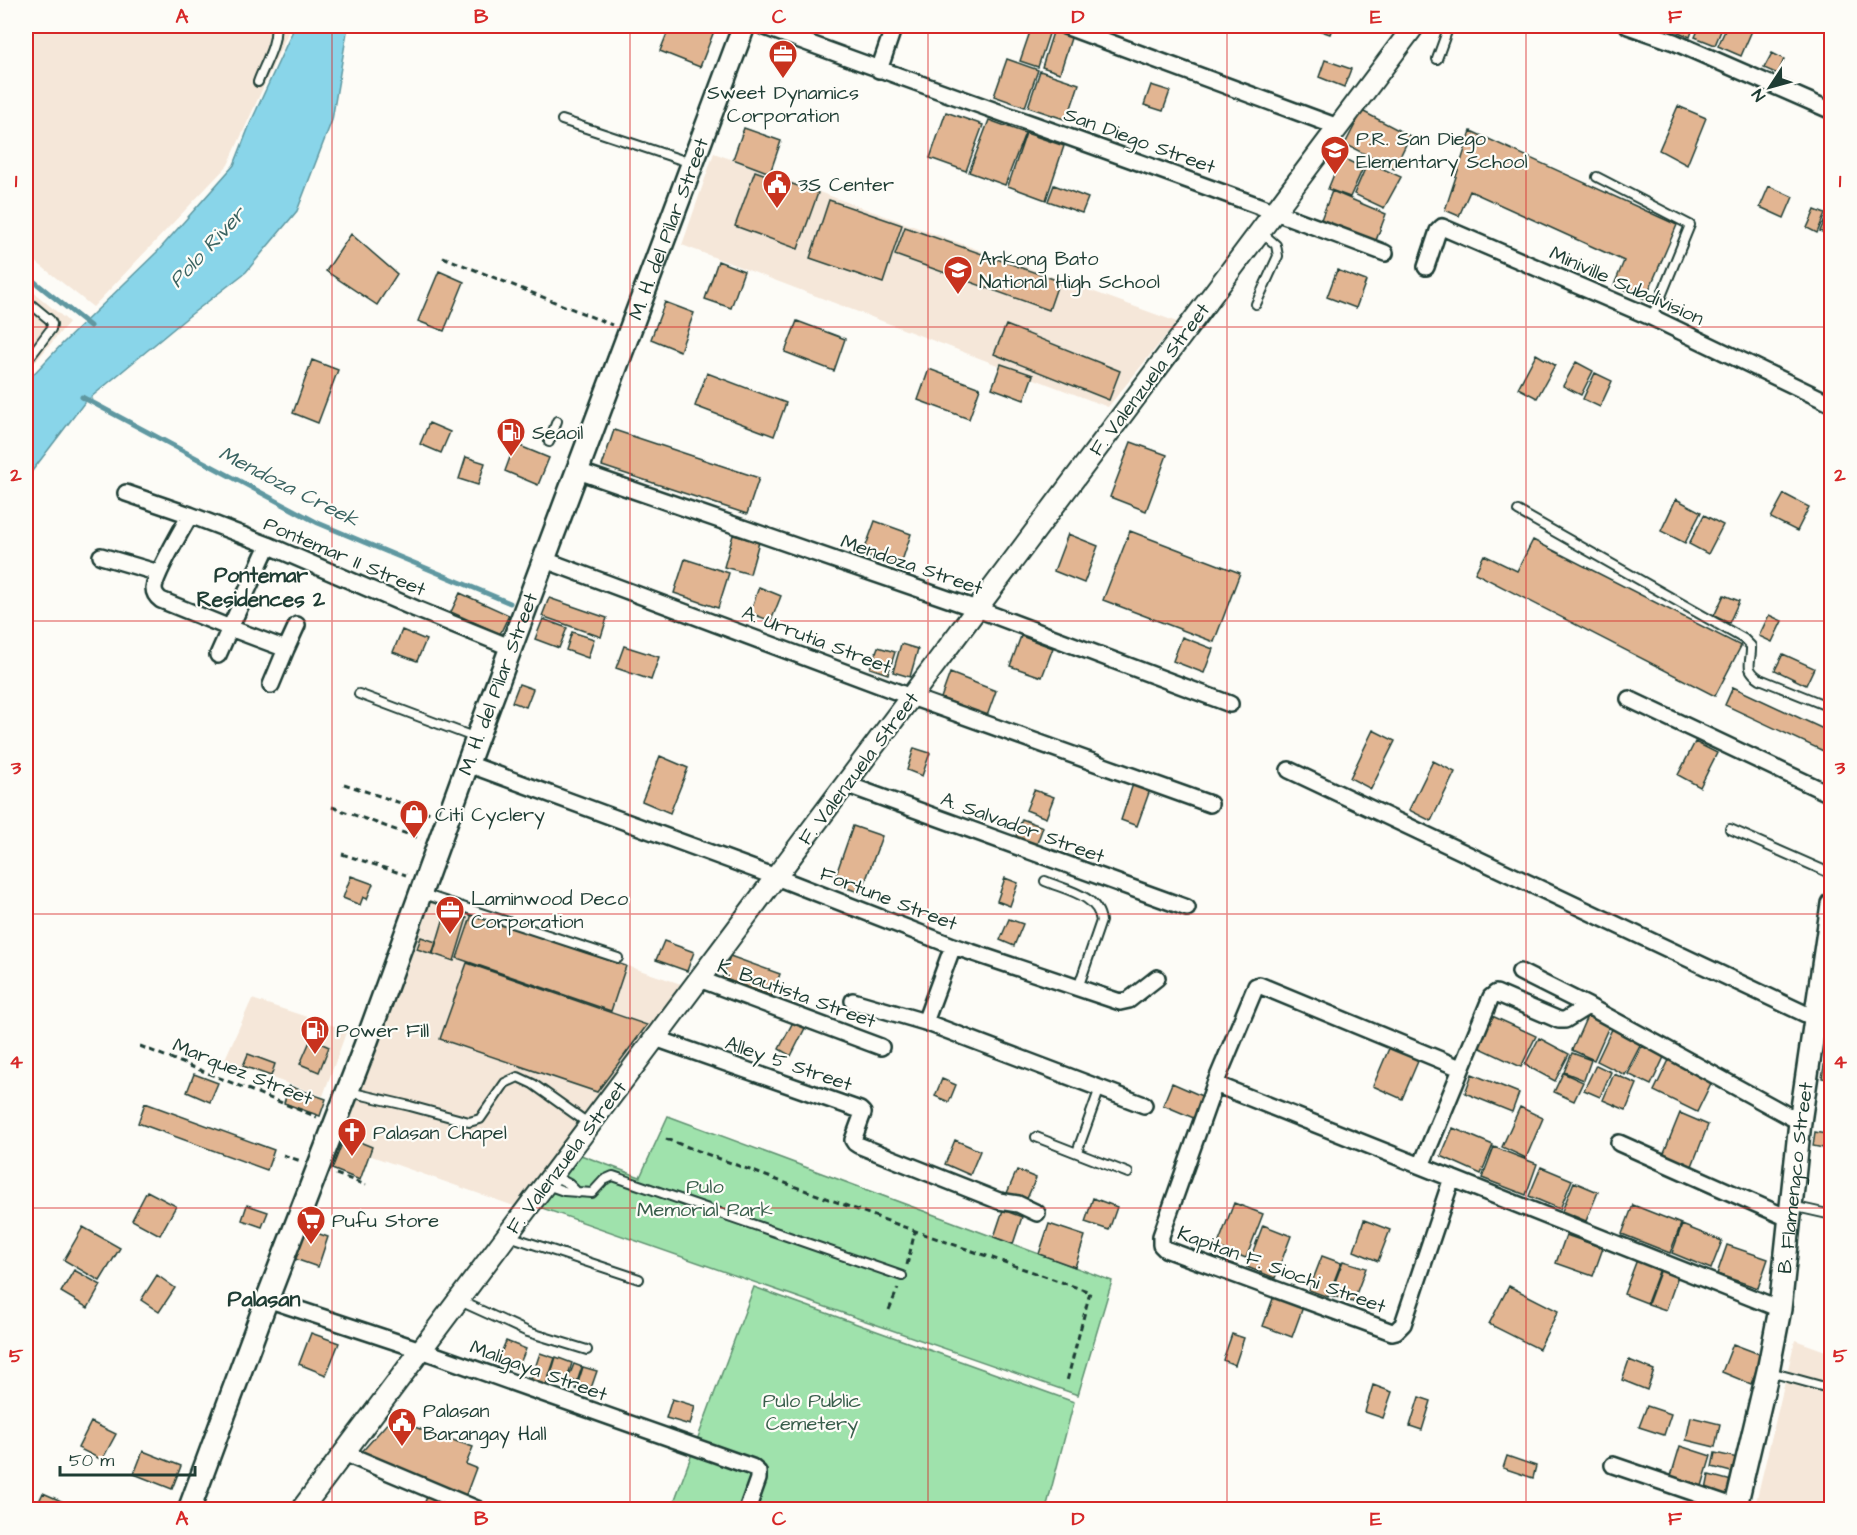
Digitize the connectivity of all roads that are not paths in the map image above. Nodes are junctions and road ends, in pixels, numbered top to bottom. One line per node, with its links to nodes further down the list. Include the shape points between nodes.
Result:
1 (275, 26): 11 (lane, via 274,41)
2 (744, 26): 15 (main road, M. H. del Pilar Street)
3 (762, 26): 10 (street, San Diego Street)
4 (894, 26): 10 (street)
5 (1065, 26): 14 (street)
6 (1414, 26): 14 (street, F. Valenzuela Street)
7 (1449, 26): 9 (lane)
8 (1628, 26): 12 (street)
9 (1437, 58)
10 (879, 70): 17 (street, San Diego Street)
11 (258, 82)
12 (1832, 111)
13 (562, 120): 15 (lane)
14 (1338, 127): 17 (street, F. Valenzuela Street)
15 (693, 164): 28 (main road, M. H. del Pilar Street)
16 (1597, 177): 23 (lane, via 1690,225)
17 (1274, 211): 18 (street, F. Valenzuela Street); 19 (street, San Diego Street)
18 (1260, 231): 22 (lane, via 1276,245 1278,256); 36 (street, F. Valenzuela Street)
19 (1384, 253)
20 (1426, 267): 23 (street, Miniville Subdivision, via 1442,227)
21 (26, 300): 24 (lane, via 52,324)
22 (1256, 304)
23 (1651, 317): 25 (street, Miniville Subdivision)
24 (26, 362)
25 (1832, 404)
26 (557, 421): 27 (lane)
27 (549, 442)
28 (578, 471): 34 (main road, M. H. del Pilar Street); 36 (street, Mendoza Street)
29 (126, 493): 31 (street, Pontemar II Street)
30 (1518, 511): 47 (lane, via 1744,639 1751,646 1751,674)
31 (190, 515): 32 (street, Pontemar II Street); 35 (street)
32 (267, 545): 38 (street); 39 (street, Pontemar II Street)
33 (101, 556): 35 (street)
34 (545, 560): 39 (main road, M. H. del Pilar Street); 44 (street, A. Urrutia Street)
35 (159, 573): 38 (street, via 154,590 158,598)
36 (977, 609): 44 (street, F. Valenzuela Street); 46 (street, Mendoza Street)
37 (297, 625): 40 (street)
38 (230, 628): 40 (street); 41 (street)
39 (512, 648): 48 (main road, M. H. del Pilar Street)
40 (286, 649): 42 (street)
41 (218, 655)
42 (271, 685)
43 (359, 694): 48 (lane)
44 (910, 697): 51 (street, F. Valenzuela Street); 53 (street, A. Urrutia Street)
45 (1629, 699): 52 (street)
46 (1230, 704)
47 (1832, 708)
48 (477, 738): 49 (main road, M. H. del Pilar Street)
49 (468, 764): 56 (street, Fortune Street); 58 (main road, M. H. del Pilar Street)
50 (1289, 770): 70 (street)
51 (845, 784): 56 (street, F. Valenzuela Street); 60 (street, A. Salvador Street)
52 (1832, 795)
53 (1210, 804)
54 (1730, 829): 55 (lane)
55 (1832, 874)
56 (776, 877): 61 (street, Fortune Street); 66 (street, F. Valenzuela Street)
57 (1045, 881): 67 (lane, via 1086,898 1100,914)
58 (423, 888): 62 (lane); 77 (main road, M. H. del Pilar Street)
59 (1832, 904): 63 (main road, B. Flamengco Street)
60 (1187, 908)
61 (953, 946): 67 (street, Fortune Street); 71 (street)
62 (618, 958)
63 (1827, 968): 70 (main road, B. Flamengco Street)
64 (1520, 972): 69 (street)
65 (1157, 978): 67 (street, Fortune Street, via 1124,1002)
66 (699, 979): 72 (street, F. Valenzuela Street); 73 (street, K. Bautista Street)
67 (1078, 988)
68 (853, 1001): 71 (street)
69 (1588, 1006): 74 (street, via 1559,1020 1493,994); 79 (street)
70 (1823, 1020): 79 (main road, B. Flamengco Street)
71 (925, 1022): 76 (street)
72 (655, 1038): 80 (street, F. Valenzuela Street); 88 (street, Alley 5 Street, via 860,1110 863,1113 855,1143)
73 (881, 1047)
74 (1460, 1068): 75 (street, Kapitan F. Siochi Street, via 1259,985); 84 (street)
75 (1215, 1084): 84 (street); 86 (street, Kapitan F. Siochi Street, via 1161,1236 1165,1249 1392,1332 1403,1324)
76 (1100, 1088): 78 (street); 83 (lane)
77 (347, 1092): 80 (lane, via 469,1122 480,1119 505,1083 518,1077); 94 (main road, M. H. del Pilar Street)
78 (1144, 1105)
79 (1800, 1122): 89 (main road, B. Flamengco Street)
80 (590, 1125): 87 (street, F. Valenzuela Street)
81 (1036, 1137): 83 (lane)
82 (1619, 1143): 89 (street)
83 (1077, 1152): 85 (lane)
84 (1420, 1166): 86 (street)
85 (1128, 1173)
86 (1452, 1178): 96 (street)
87 (549, 1180): 91 (street, F. Valenzuela Street); 92 (lane, via 564,1191 592,1193 613,1176)
88 (1037, 1212)
89 (1790, 1212): 90 (lane); 96 (main road, B. Flamengco Street)
90 (1832, 1215)
91 (508, 1235): 93 (lane); 95 (street, F. Valenzuela Street)
92 (902, 1276)
93 (639, 1279)
94 (267, 1299): 97 (street, Maligaya Street); 104 (main road, M. H. del Pilar Street)
95 (458, 1301): 97 (street, F. Valenzuela Street); 98 (lane, via 528,1332)
96 (1780, 1309): 99 (main road, B. Flamengco Street)
97 (421, 1350): 101 (street, F. Valenzuela Street); 107 (street, Maligaya Street, via 752,1467 758,1472 758,1479)
98 (587, 1350)
99 (1768, 1371): 100 (lane); 103 (main road, B. Flamengco Street)
100 (1832, 1389)
101 (344, 1453): 105 (street, F. Valenzuela Street); 106 (street)
102 (1613, 1465): 103 (street)
103 (1736, 1508)
104 (189, 1509)
105 (301, 1509)
106 (480, 1509)
107 (747, 1509)

